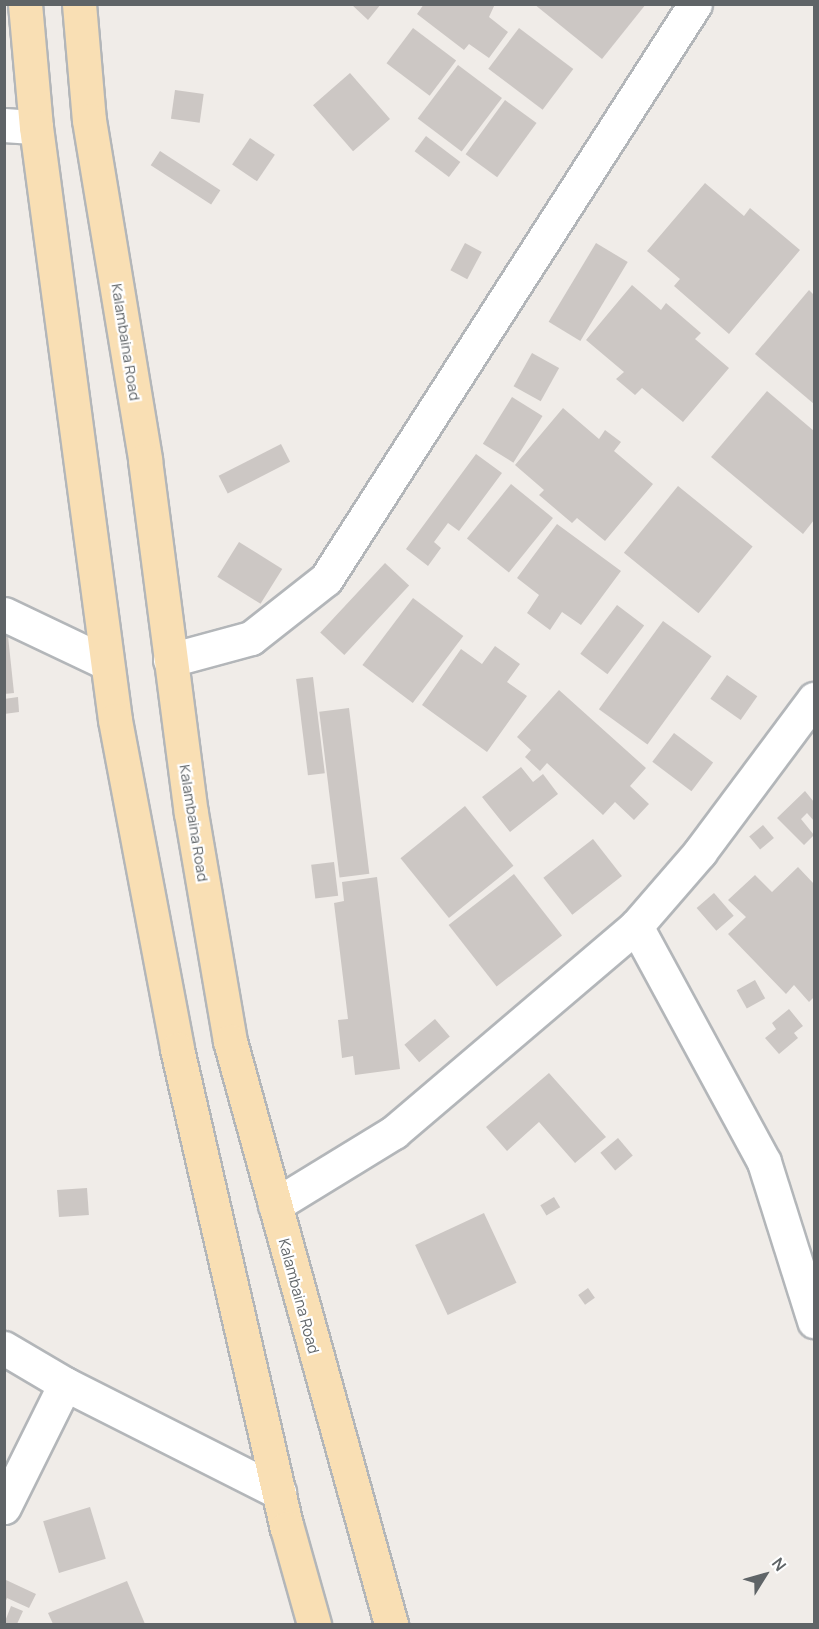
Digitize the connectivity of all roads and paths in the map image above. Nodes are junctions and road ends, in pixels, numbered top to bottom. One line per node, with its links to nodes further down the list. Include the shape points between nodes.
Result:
1 (26, 4): 4 (main road)
2 (79, 4): 6 (main road, Kalambaina Road, via 89,120 146,460)
3 (695, 4): 6 (street, via 326,579 251,638)
4 (20, 126): 7 (main road)
5 (4, 614): 7 (street)
6 (170, 660): 10 (main road, Kalambaina Road, via 230,1041)
7 (105, 662): 14 (main road, via 177,1049)
8 (814, 699): 9 (street, via 700,852)
9 (636, 926): 10 (street, via 394,1132); 11 (street, via 764,1162)
10 (274, 1204): 17 (main road, Kalambaina Road)
11 (814, 1321)
12 (4, 1348): 13 (street)
13 (65, 1384): 14 (street); 15 (street)
14 (279, 1492): 16 (main road)
15 (4, 1507)
16 (315, 1624)
17 (391, 1624)

